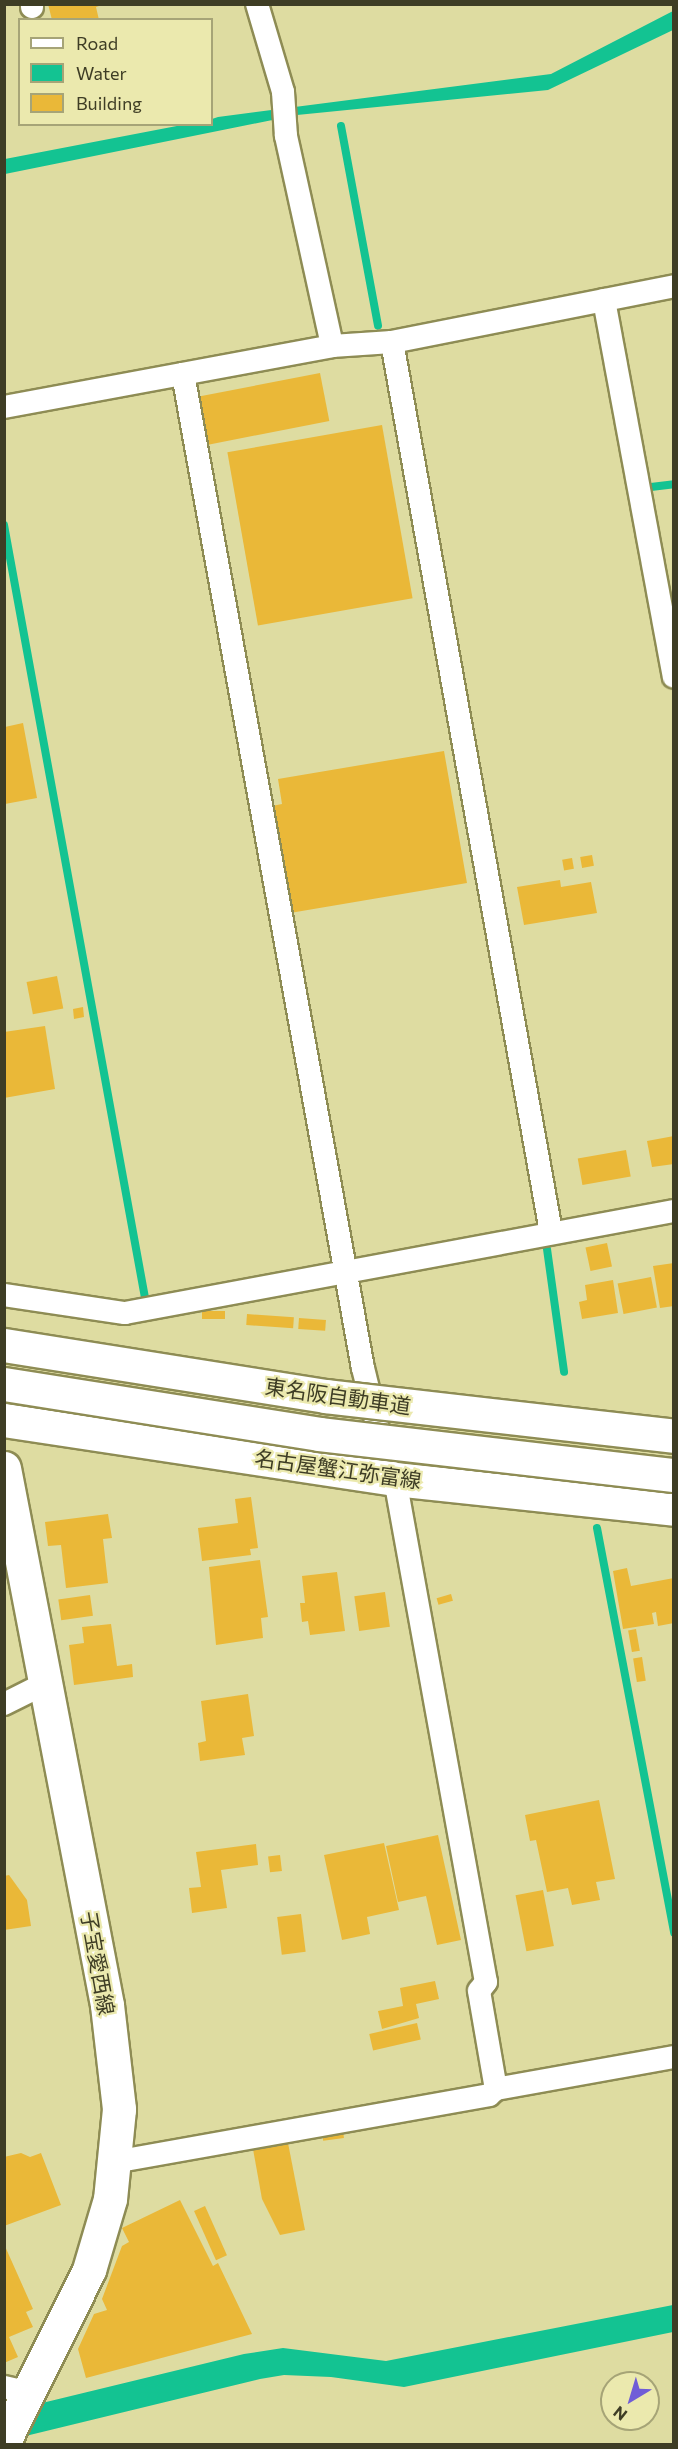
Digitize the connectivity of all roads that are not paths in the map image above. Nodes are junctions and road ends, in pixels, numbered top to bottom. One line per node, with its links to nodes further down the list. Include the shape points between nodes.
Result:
1 (257, 4): 5 (street, via 284,100 285,124)
2 (674, 286): 3 (street)
3 (604, 300): 4 (street); 8 (street)
4 (392, 342): 5 (street); 10 (street)
5 (332, 346): 6 (street)
6 (183, 374): 7 (street); 11 (street)
7 (4, 406)
8 (674, 677)
9 (674, 1211): 10 (street)
10 (551, 1232): 11 (street)
11 (346, 1272): 12 (street, via 125,1313); 19 (street, via 363,1368)
12 (4, 1295)
13 (4, 1345): 16 (main road, 東名阪自動車道, bridge, via 325,1396)
14 (4, 1384): 18 (main road, 東名阪自動車道, bridge, via 319,1434)
15 (4, 1420): 19 (main road, 名古屋蟹江弥富線)
16 (674, 1436)
17 (4, 1468): 21 (main road, 子宝愛西線)
18 (674, 1475)
19 (392, 1478): 20 (main road, 名古屋蟹江弥富線); 24 (street, via 486,1982 479,1991)
20 (674, 1509)
21 (44, 1684): 22 (street); 25 (main road, 子宝愛西線, via 107,2005 119,2109)
22 (4, 1704)
23 (674, 2057): 24 (street)
24 (496, 2089): 25 (street, via 489,2095)
25 (114, 2162): 26 (main road, 子宝愛西線, via 110,2199 89,2270)
26 (20, 2394): 27 (main road, 子宝愛西線)
27 (4, 2441)

